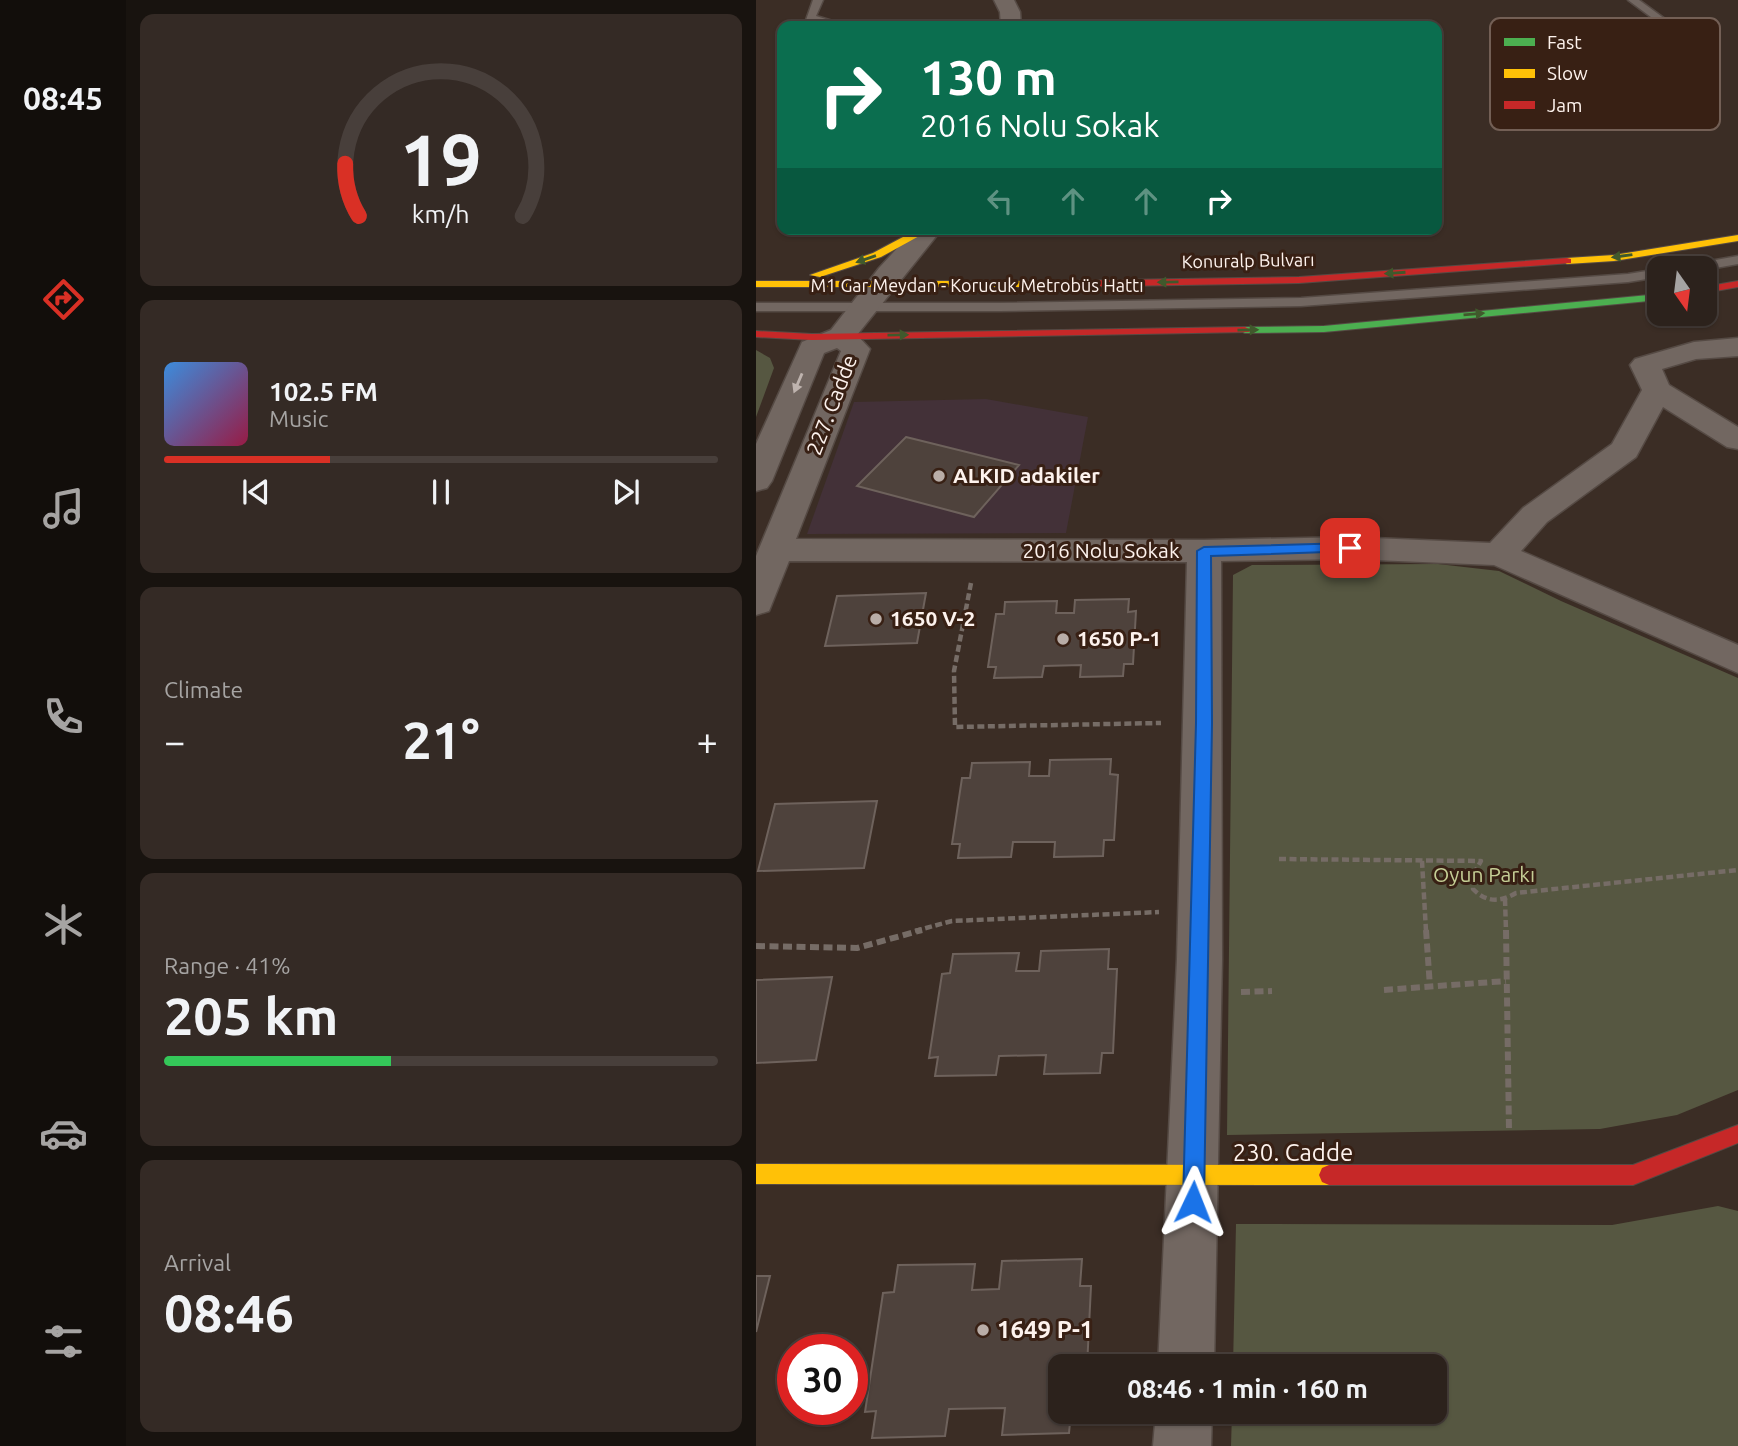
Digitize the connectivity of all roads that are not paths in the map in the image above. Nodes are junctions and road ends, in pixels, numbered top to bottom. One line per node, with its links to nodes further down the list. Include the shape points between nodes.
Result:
1 (818, 0): 5 (lane, via 810,18)
2 (1004, 0): 6 (street)
3 (1633, 0): 4 (lane)
4 (1658, 18)
5 (823, 21)
6 (1011, 21)
7 (916, 235): 15 (main road, one-way to 15, via 877,255)
8 (923, 235): 16 (street)
9 (1738, 238): 16 (main road, Konuralp Bulvarı, one-way to 16, via 1614,258 1299,280)
10 (1738, 260): 11 (lane)
11 (1717, 264)
12 (1647, 275): 20 (lane, M1 Gar Meydan - Korucuk Metrobüs Hattı, via 1300,302)
13 (756, 284): 15 (main road, Konuralp Bulvarı)
14 (1738, 284): 17 (main road)
15 (788, 285): 16 (main road, Konuralp Bulvarı)
16 (880, 285): 20 (street)
17 (1717, 288)
18 (1647, 298): 22 (main road, one-way to 18, via 1324,329)
19 (756, 307): 20 (lane, M1 Gar Meydan - Korucuk Metrobüs Hattı)
20 (863, 307): 22 (street)
21 (756, 334): 22 (main road)
22 (841, 336): 26 (street, 227. Cadde, one-way to 26, via 812,348); 28 (street, 227. Cadde, via 856,349)
23 (1738, 347): 24 (street, via 1694,351 1645,365)
24 (1657, 390): 25 (street); 31 (street, via 1625,450 1535,515)
25 (1738, 440)
26 (756, 481)
27 (756, 502): 28 (street)
28 (793, 502): 29 (street, 227. Cadde)
29 (777, 550): 30 (street, 2016 Nolu Sokak); 32 (street, 227. Cadde)
30 (1204, 551): 31 (street, 2016 Nolu Sokak, via 1350,548); 36 (street)
31 (1499, 554): 33 (street, 2016 Nolu Sokak)
32 (756, 603)
33 (1738, 660)
34 (1738, 1134): 36 (main road, 230. Cadde, via 1633,1175)
35 (756, 1174): 36 (main road, 230. Cadde)
36 (1195, 1175): 37 (street)
37 (1187, 1354)
38 (1183, 1424): 39 (street)
39 (1182, 1446)

